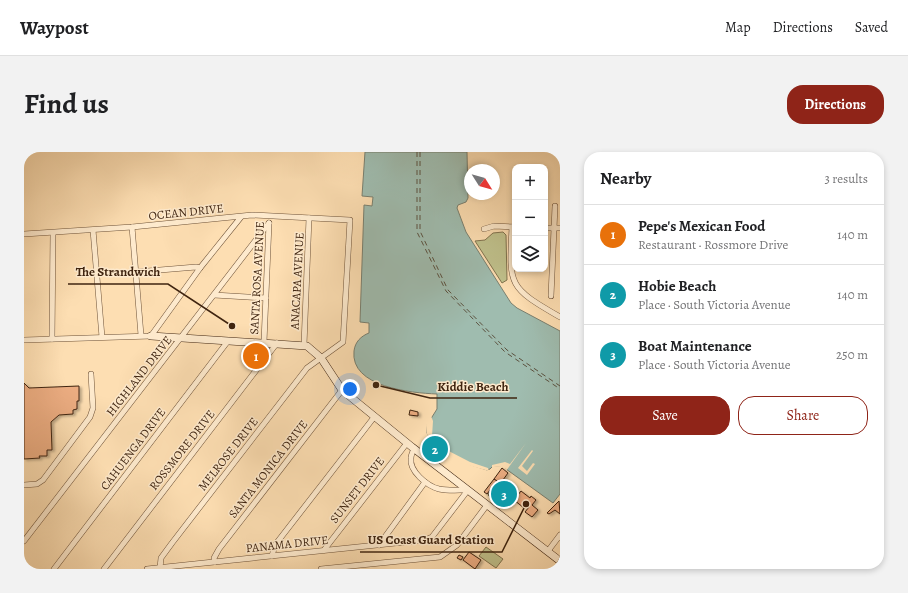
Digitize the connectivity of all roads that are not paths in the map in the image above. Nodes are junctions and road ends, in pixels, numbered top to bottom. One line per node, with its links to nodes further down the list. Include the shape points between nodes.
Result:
1 (555, 206): 9 (street)
2 (270, 216): 3 (street, OCEAN DRIVE); 4 (street, OCEAN DRIVE); 5 (street, SANTA ROSA AVENUE)
3 (241, 217): 6 (street, OCEAN DRIVE); 16 (street)
4 (310, 218): 30 (street, OCEAN DRIVE, via 350,220); 32 (street, ANACAPA AVENUE)
5 (269, 223): 18 (street, HIGHLAND DRIVE); 20 (street, SANTA ROSA AVENUE)
6 (132, 227): 12 (street, OCEAN DRIVE); 17 (street)
7 (512, 227): 11 (street, via 494,226)
8 (548, 228): 9 (street)
9 (554, 228): 10 (street); 19 (street)
10 (560, 228)
11 (484, 229)
12 (93, 230): 13 (street, OCEAN DRIVE); 24 (street)
13 (53, 233): 14 (street, OCEAN DRIVE); 27 (street)
14 (24, 234)
15 (513, 236): 21 (street, via 510,268 516,285 524,295)
16 (200, 268): 17 (street); 23 (street)
17 (136, 272): 22 (street)
18 (214, 295): 20 (street); 25 (street, HIGHLAND DRIVE)
19 (551, 296)
20 (266, 298): 29 (street, SANTA ROSA AVENUE)
21 (560, 317)
22 (141, 336): 23 (street); 24 (street)
23 (151, 336): 25 (street)
24 (102, 337): 27 (street)
25 (181, 338): 28 (street); 44 (street, HIGHLAND DRIVE)
26 (24, 340): 27 (street)
27 (52, 340)
28 (228, 341): 29 (street); 52 (street, CAHUENGA DRIVE)
29 (264, 342): 31 (street)
30 (343, 342): 33 (street, MELROSE DRIVE)
31 (277, 343): 32 (street); 53 (street, ROSSMORE DRIVE)
32 (304, 344): 33 (street)
33 (321, 358): 35 (street); 51 (street, MELROSE DRIVE, via 307,368 191,518 161,558)
34 (91, 374): 40 (street, via 93,408 90,417 43,480 37,484)
35 (342, 390): 36 (street); 50 (street, SANTA MONICA DRIVE, via 219,549 214,558)
36 (375, 416): 37 (street); 48 (street, via 275,545)
37 (407, 443): 38 (street); 46 (street, SUNSET DRIVE)
38 (414, 449): 39 (street, via 412,463); 41 (street)
39 (425, 482): 41 (street, via 439,489); 45 (street)
40 (24, 485)
41 (468, 490): 42 (street); 45 (street, PANAMA DRIVE, via 429,539)
42 (488, 505): 47 (street); 55 (street, via 457,545 440,557)
43 (560, 535): 47 (street)
44 (24, 541)
45 (379, 545): 46 (street, PANAMA DRIVE)
46 (324, 550): 48 (street, PANAMA DRIVE)
47 (548, 551): 49 (street)
48 (272, 556): 50 (street, PANAMA DRIVE)
49 (560, 561)
50 (215, 562): 51 (street, PANAMA DRIVE)
51 (160, 568): 54 (street, PANAMA DRIVE)
52 (54, 569)
53 (104, 569)
54 (147, 569)
55 (321, 569)

